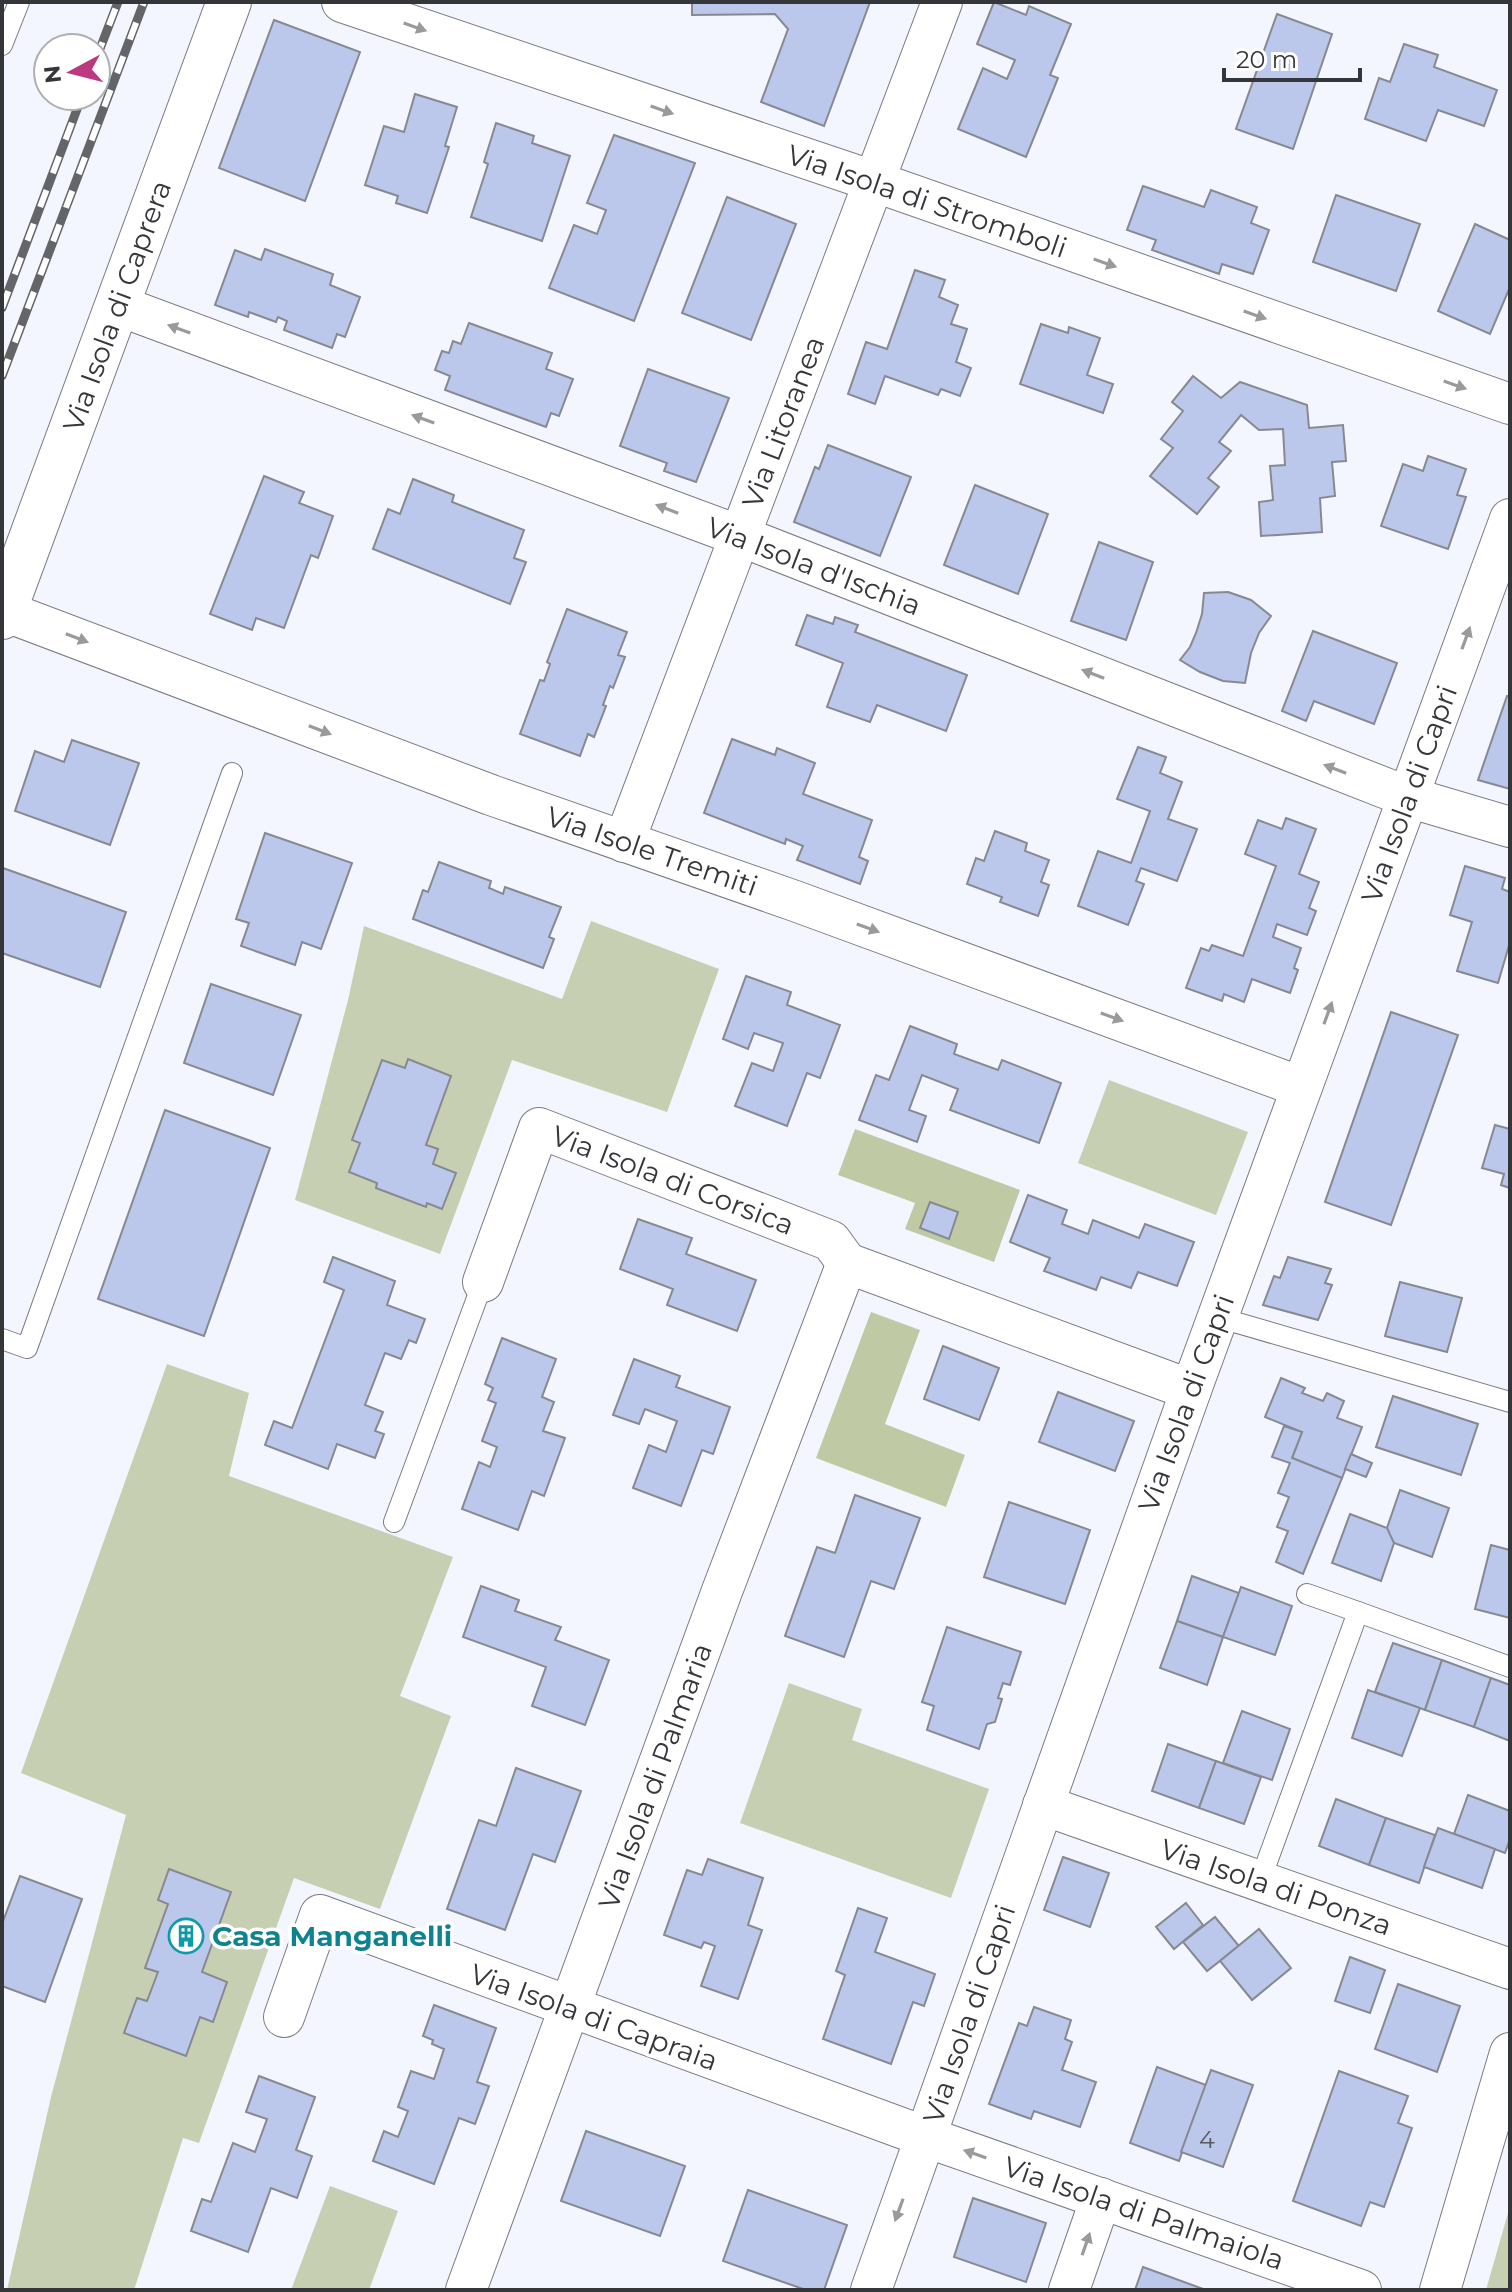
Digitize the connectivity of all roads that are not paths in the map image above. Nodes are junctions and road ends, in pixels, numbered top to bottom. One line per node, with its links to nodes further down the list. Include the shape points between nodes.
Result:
1 (19, 2): 5 (lane)
2 (229, 2): 7 (street, Via Isola di Caprera)
3 (342, 2): 6 (street, Via Isola di Stromboli, one-way to 6)
4 (942, 2): 6 (street, Via Litoranea)
5 (2, 45)
6 (873, 181): 8 (street, Via Isola di Stromboli, one-way to 8); 10 (street, Via Litoranea)
7 (117, 305): 10 (street, Via Isola d'Ischia, one-way to 7); 11 (street, Via Isola di Caprera)
8 (1510, 404)
9 (1510, 519): 13 (street, Via Isola di Capri, one-way to 9)
10 (740, 536): 13 (street, Via Isola d'Ischia, one-way to 10); 15 (street, Via Litoranea)
11 (3, 614): 15 (street, Via Isole Tremiti, one-way to 15)
12 (232, 773): 20 (lane, via 27,1348)
13 (1408, 797): 14 (street, Via Isola d'Ischia); 16 (street, Via Isola di Capri, one-way to 13)
14 (1510, 827)
15 (624, 842): 16 (street, Via Isole Tremiti, one-way to 16)
16 (1301, 1087): 19 (street, Via Isola di Capri)
17 (847, 1263): 18 (street, Via Isola di Corsica, via 831,1241 539,1128); 21 (street, Via Isola di Corsica); 30 (street, Via Isola di Palmaria)
18 (483, 1282): 23 (lane, Via Isola di Corsica)
19 (1217, 1317): 21 (street, Via Isola di Capri); 22 (lane)
20 (2, 1339)
21 (1191, 1390): 27 (street, Via Isola di Capri)
22 (1510, 1402)
23 (394, 1522)
24 (1307, 1594): 25 (lane)
25 (1358, 1612): 26 (lane); 28 (lane)
26 (1510, 1667)
27 (1043, 1805): 28 (street, Via Isola di Ponza); 33 (street, Via Isola di Capri)
28 (1260, 1881): 29 (street, Via Isola di Ponza)
29 (1499, 1966)
30 (569, 2008): 31 (street, Via Isola di Capraia, via 320,1915); 33 (street, Via Isola di Capraia); 35 (street, Via Isola di Palmaria)
31 (284, 2017)
32 (1510, 2053): 39 (street)
33 (926, 2137): 34 (street, Via Isola di Palmaiola, one-way to 33); 36 (street, Via Isola di Capri, one-way to 36)
34 (1101, 2198): 37 (street, one-way to 34); 38 (street, Via Isola di Palmaiola)
35 (466, 2290)
36 (871, 2290)
37 (1069, 2290)
38 (1361, 2290)
39 (1440, 2290)

